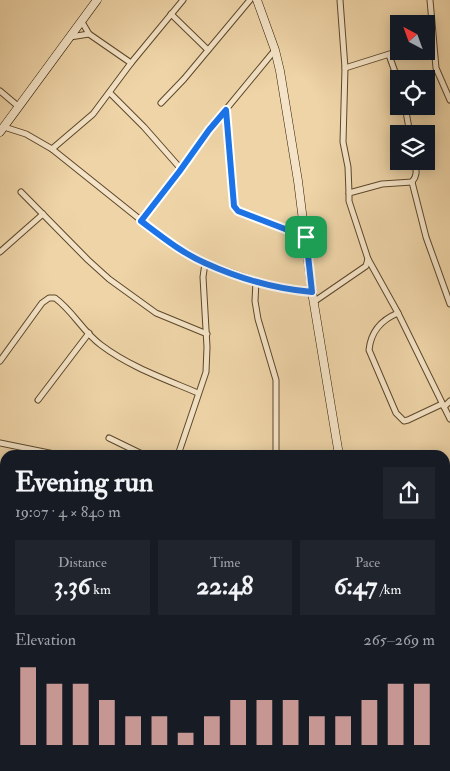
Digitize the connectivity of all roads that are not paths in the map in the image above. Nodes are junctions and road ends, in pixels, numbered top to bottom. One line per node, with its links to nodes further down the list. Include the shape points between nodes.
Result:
1 (97, 0): 9 (street)
2 (183, 0): 7 (street)
3 (250, 0): 12 (street)
4 (258, 0): 13 (street)
5 (340, 0): 17 (street)
6 (430, 0): 8 (street)
7 (171, 14): 12 (street); 16 (street)
8 (431, 15)
9 (82, 22): 10 (street); 11 (street)
10 (89, 34): 11 (street); 16 (street)
11 (70, 37): 23 (street)
12 (208, 50): 22 (street)
13 (275, 50): 24 (street); 34 (street)
14 (389, 55): 17 (street); 18 (street)
15 (435, 60): 21 (street)
16 (131, 63): 20 (street)
17 (345, 68): 31 (street, via 342,130)
18 (394, 70)
19 (0, 91): 23 (street)
20 (110, 93): 26 (street, via 84,122); 27 (street)
21 (450, 100)
22 (161, 103)
23 (19, 107): 25 (street)
24 (226, 110): 27 (street); 34 (street, via 234,206 238,211)
25 (2, 129): 26 (street, via 26,134)
26 (52, 149): 33 (street)
27 (181, 169): 33 (street)
28 (417, 170): 29 (street)
29 (412, 182): 31 (street, via 382,184); 41 (street, via 426,237)
30 (20, 192): 32 (street)
31 (349, 193): 36 (street)
32 (43, 214): 35 (street); 44 (street, via 88,260 131,295 156,313)
33 (141, 221): 37 (street)
34 (306, 237): 39 (street)
35 (0, 252)
36 (368, 259): 40 (street, via 366,266); 42 (street)
37 (205, 263): 38 (street); 44 (street)
38 (256, 281): 39 (street, via 287,290); 56 (street, via 258,319 276,380)
39 (312, 292): 40 (street)
40 (315, 301): 57 (street)
41 (450, 304)
42 (398, 313): 49 (street); 49 (street, via 377,326 369,350 396,413 404,421)
43 (89, 332): 45 (street, via 66,306 55,298 48,298); 46 (street, via 100,344 131,364); 47 (street)
44 (207, 334): 46 (street, via 206,372)
45 (0, 361)
46 (198, 393): 55 (street)
47 (38, 400)
48 (450, 401): 49 (street)
49 (443, 405): 50 (street)
50 (450, 419)
51 (109, 438): 54 (street)
52 (0, 443): 53 (street)
53 (34, 450)
54 (134, 450)
55 (180, 450)
56 (276, 450)
57 (338, 450)

